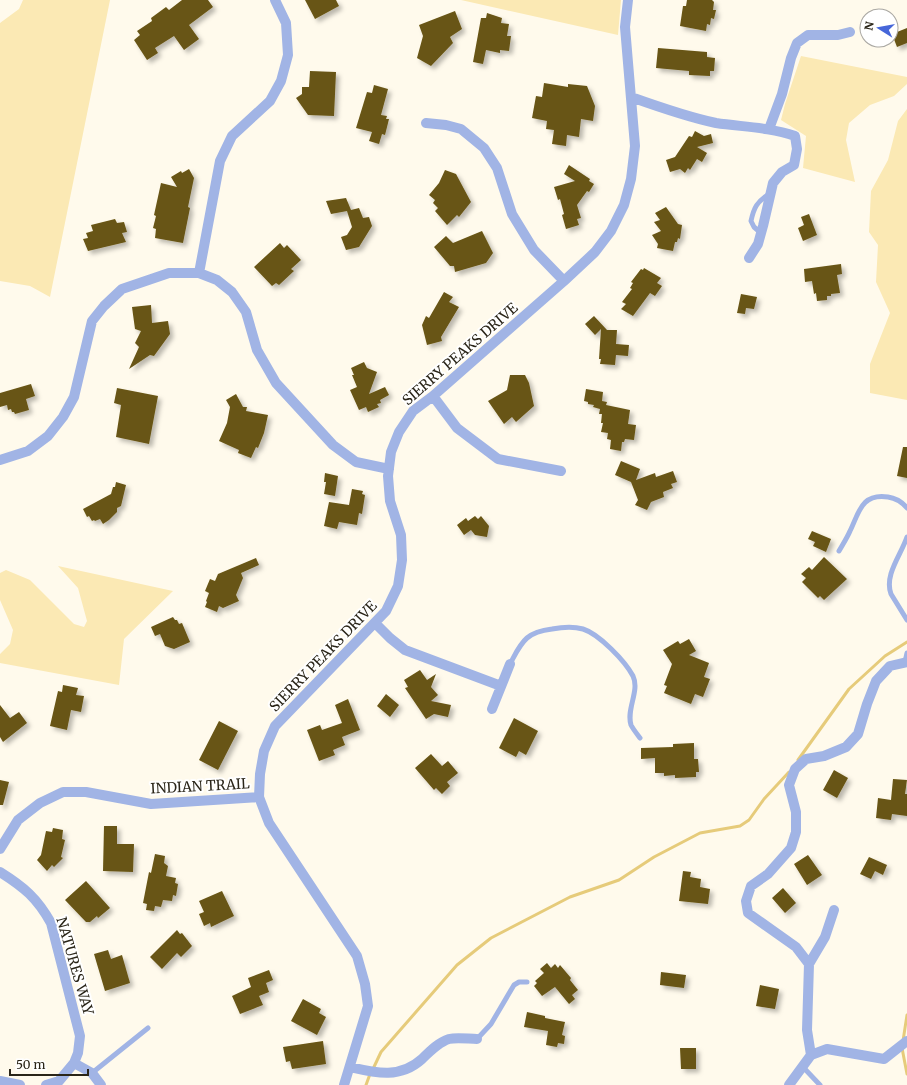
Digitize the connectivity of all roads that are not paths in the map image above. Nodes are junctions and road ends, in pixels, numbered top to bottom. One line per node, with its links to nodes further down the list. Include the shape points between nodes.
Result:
1 (275, 0): 8 (street, via 286,23 288,55 281,81 270,101 232,136 220,161)
2 (628, 0): 4 (street, SIERRY PEAKS DRIVE, via 625,27)
3 (850, 32): 6 (street, via 838,35 808,35 797,43)
4 (631, 97): 6 (street, via 673,112 716,122); 9 (street, SIERRY PEAKS DRIVE, via 635,146 624,205 611,231 595,252)
5 (426, 123): 9 (street, via 461,129 484,148 497,168 512,214 534,250)
6 (769, 129): 7 (street, via 795,136 797,149 794,165 782,172 773,183 758,244)
7 (749, 258)
8 (199, 273): 11 (street, via 169,273 122,289 92,322 74,397 63,417 48,436 28,451); 12 (street, via 217,280 232,292 246,312 257,350 276,383 333,445 356,462)
9 (564, 281): 10 (street, SIERRY PEAKS DRIVE)
10 (433, 396): 12 (street, SIERRY PEAKS DRIVE, via 413,412 399,432 391,452); 13 (street, via 458,428 498,459)
11 (0, 460)
12 (389, 469): 18 (street, SIERRY PEAKS DRIVE, via 390,501 401,535 402,560 398,586 386,611)
13 (561, 471)
14 (907, 508): 16 (lane, via 894,498 875,498 865,502)
15 (907, 537): 17 (lane, via 889,579 890,590)
16 (839, 551)
17 (907, 620)
18 (375, 623): 21 (street, via 405,650); 24 (street, SIERRY PEAKS DRIVE, via 275,726 264,751)
19 (906, 659): 28 (street, via 890,666 876,681 858,734 846,746 824,756 806,759 795,769 790,786 796,812 796,832 791,848 768,874 751,886 746,901 748,913 796,947)
20 (510, 664): 21 (street); 23 (lane, via 523,642 544,630 572,627 590,631 619,657 633,677 635,684 631,725)
21 (501, 686): 22 (street)
22 (492, 709)
23 (640, 738)
24 (259, 797): 25 (street, INDIAN TRAIL, via 151,804 86,792 64,792 40,802 18,820); 36 (street, SIERRY PEAKS DRIVE, via 269,823 357,956 368,1006)
25 (0, 850)
26 (0, 872): 34 (street, NATURES WAY, via 21,885 42,907 51,923 80,1036)
27 (834, 910): 28 (street, via 825,938)
28 (809, 964): 33 (street, via 807,1030)
29 (527, 982): 31 (lane, via 514,985 491,1024)
30 (148, 1028): 37 (lane)
31 (477, 1039): 36 (street, via 449,1039 434,1047 416,1064 395,1072 376,1074)
32 (907, 1041): 33 (street, via 884,1059 827,1049)
33 (810, 1055): 35 (street)
34 (74, 1063): 37 (street); 40 (street, via 59,1081)
35 (802, 1066): 43 (street); 44 (lane)
36 (350, 1067): 42 (street, SIERRY PEAKS DRIVE)
37 (92, 1073): 41 (street)
38 (0, 1081): 39 (street)
39 (20, 1085)
40 (46, 1085)
41 (101, 1085)
42 (344, 1085)
43 (789, 1085)
44 (820, 1085)

